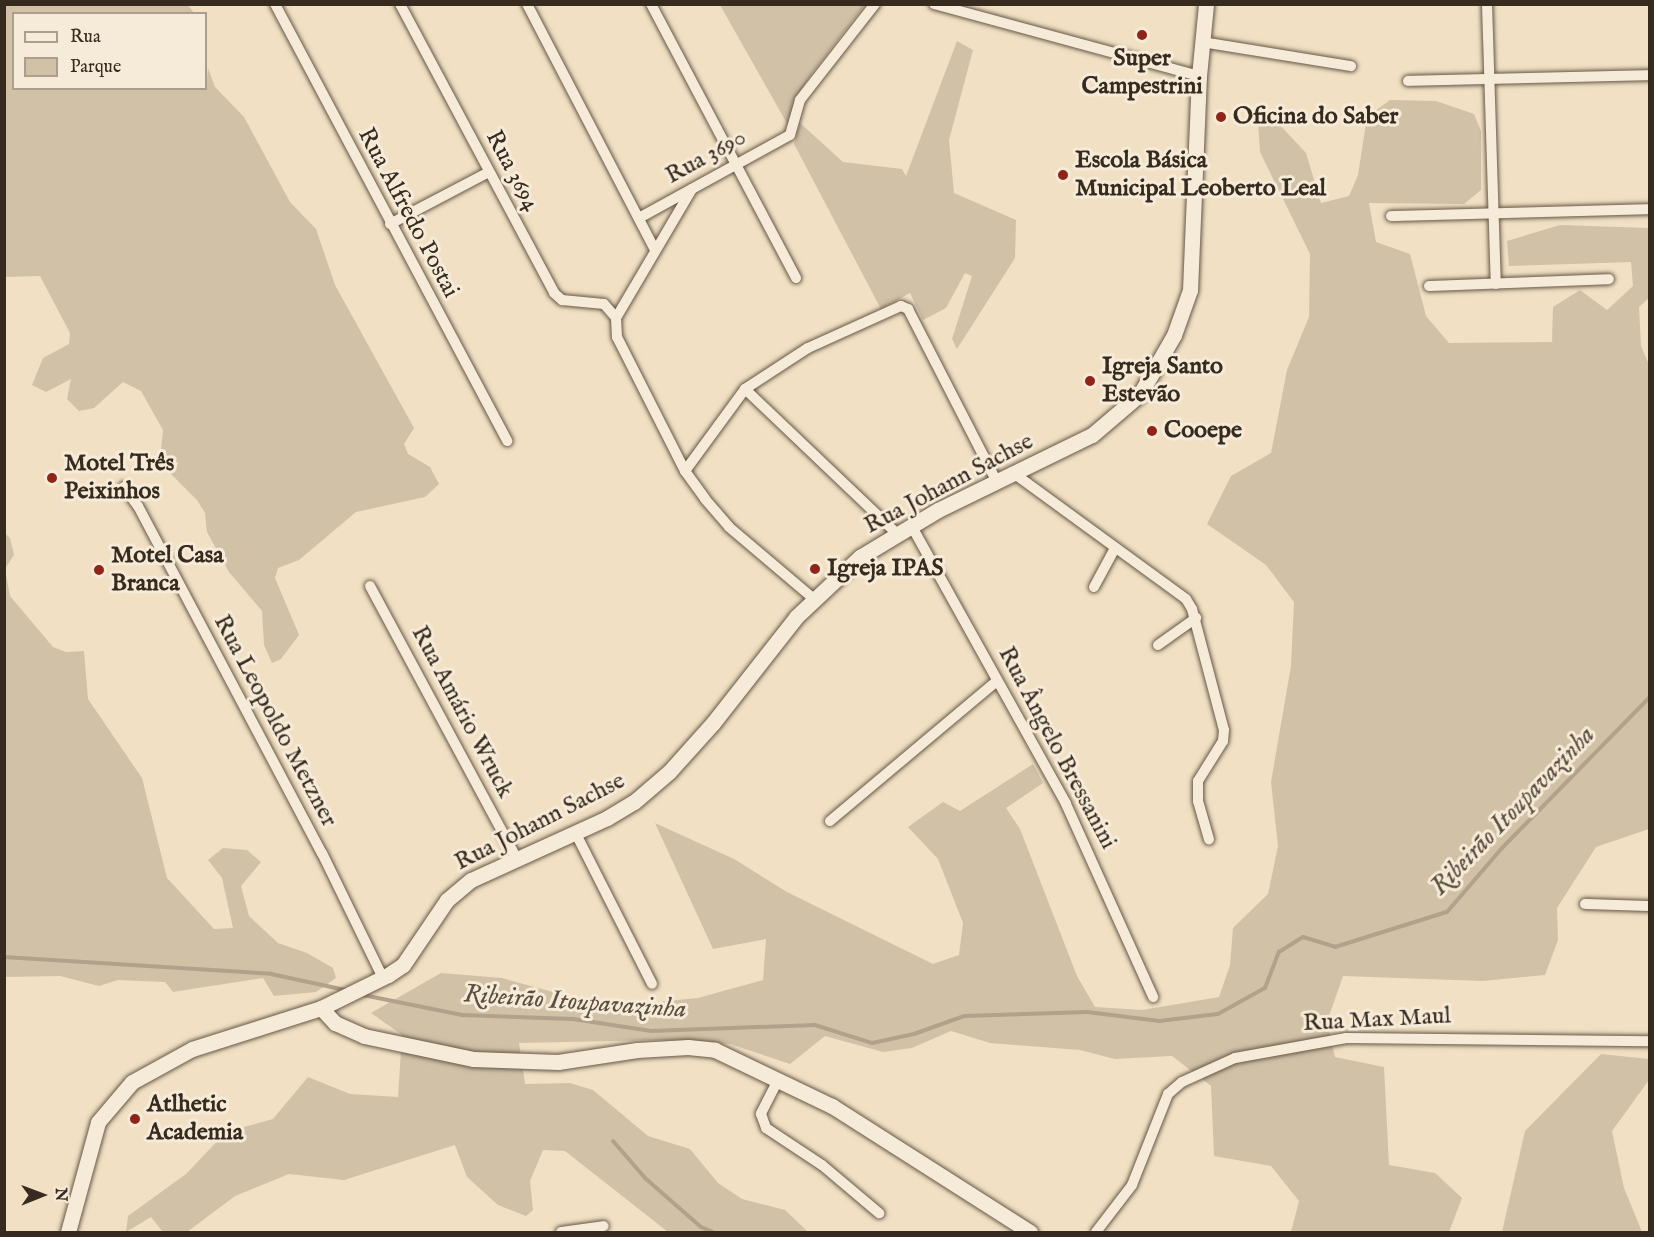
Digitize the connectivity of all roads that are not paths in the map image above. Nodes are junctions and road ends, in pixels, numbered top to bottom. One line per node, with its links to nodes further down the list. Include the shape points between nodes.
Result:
1 (275, 4): 22 (street, Rua Alfredo Postai)
2 (400, 4): 16 (street, Rua 3694)
3 (526, 4): 21 (street)
4 (651, 4): 15 (street)
5 (875, 4): 15 (street, Rua 3690, via 800,100 792,132)
6 (934, 4): 12 (street)
7 (1206, 4): 9 (street, Rua Johann Sachse)
8 (1487, 4): 13 (street)
9 (1202, 42): 10 (street); 12 (street, Rua Johann Sachse)
10 (1351, 66)
11 (1650, 75): 13 (street)
12 (1199, 76): 32 (street, Rua Johann Sachse, via 1193,270 1174,335 1148,384 1121,413 1092,435)
13 (1489, 79): 14 (street); 19 (street)
14 (1408, 81)
15 (738, 164): 17 (street, Rua 3690); 24 (street)
16 (489, 172): 22 (street); 28 (street, Rua 3694, via 554,293 562,300 604,304)
17 (692, 189): 21 (street, Rua 3690); 23 (street)
18 (1650, 209): 19 (street)
19 (1493, 214): 20 (street); 26 (street)
20 (1392, 216)
21 (639, 218): 23 (street)
22 (390, 224): 30 (street, Rua Alfredo Postai)
23 (656, 250): 28 (street)
24 (796, 278)
25 (1609, 279): 26 (street)
26 (1496, 284): 27 (street)
27 (1429, 286)
28 (616, 318): 31 (street, via 617,338)
29 (745, 389): 31 (street); 33 (street, via 808,348 905,307); 36 (street)
30 (507, 441)
31 (685, 471): 40 (street, via 729,527)
32 (1012, 472): 33 (street, Rua Johann Sachse); 37 (street)
33 (996, 480): 35 (street, Rua Johann Sachse)
34 (124, 487): 50 (street, Rua Leopoldo Metzner, via 138,506 322,853)
35 (911, 525): 36 (street, Rua Johann Sachse); 43 (street, Rua Ângelo Bressanini)
36 (896, 533): 40 (street, Rua Johann Sachse, via 849,566)
37 (1115, 548): 39 (street); 41 (street, via 1186,599)
38 (370, 586): 47 (street, Rua Amário Wruck)
39 (1094, 587)
40 (814, 599): 45 (street, Rua Johann Sachse, via 669,772 624,808)
41 (1196, 618): 42 (street); 46 (street, via 1224,730 1222,741 1198,781 1198,801)
42 (1158, 645)
43 (997, 681): 44 (street); 52 (street, Rua Ângelo Bressanini, via 1071,813)
44 (830, 821)
45 (576, 834): 47 (street, Rua Johann Sachse); 51 (street)
46 (1209, 839)
47 (517, 859): 50 (street, Rua Johann Sachse, via 456,891 403,965)
48 (1585, 904): 49 (street)
49 (1650, 906)
50 (383, 978): 53 (street, Rua Johann Sachse)
51 (652, 984)
52 (1153, 998)
53 (321, 1008): 55 (street, via 335,1023 364,1036 418,1051 473,1059 558,1062 688,1047 715,1050); 58 (street, Rua Johann Sachse, via 206,1043 132,1082 98,1122)
54 (1650, 1041): 61 (street, Rua Max Maul, via 1346,1038 1235,1058 1182,1082 1168,1094 1132,1185)
55 (778, 1080): 56 (street, via 761,1114 766,1128 822,1165); 60 (street, via 832,1106)
56 (879, 1213)
57 (604, 1226): 59 (street)
58 (68, 1233)
59 (561, 1233)
60 (1030, 1233)
61 (1096, 1233)

